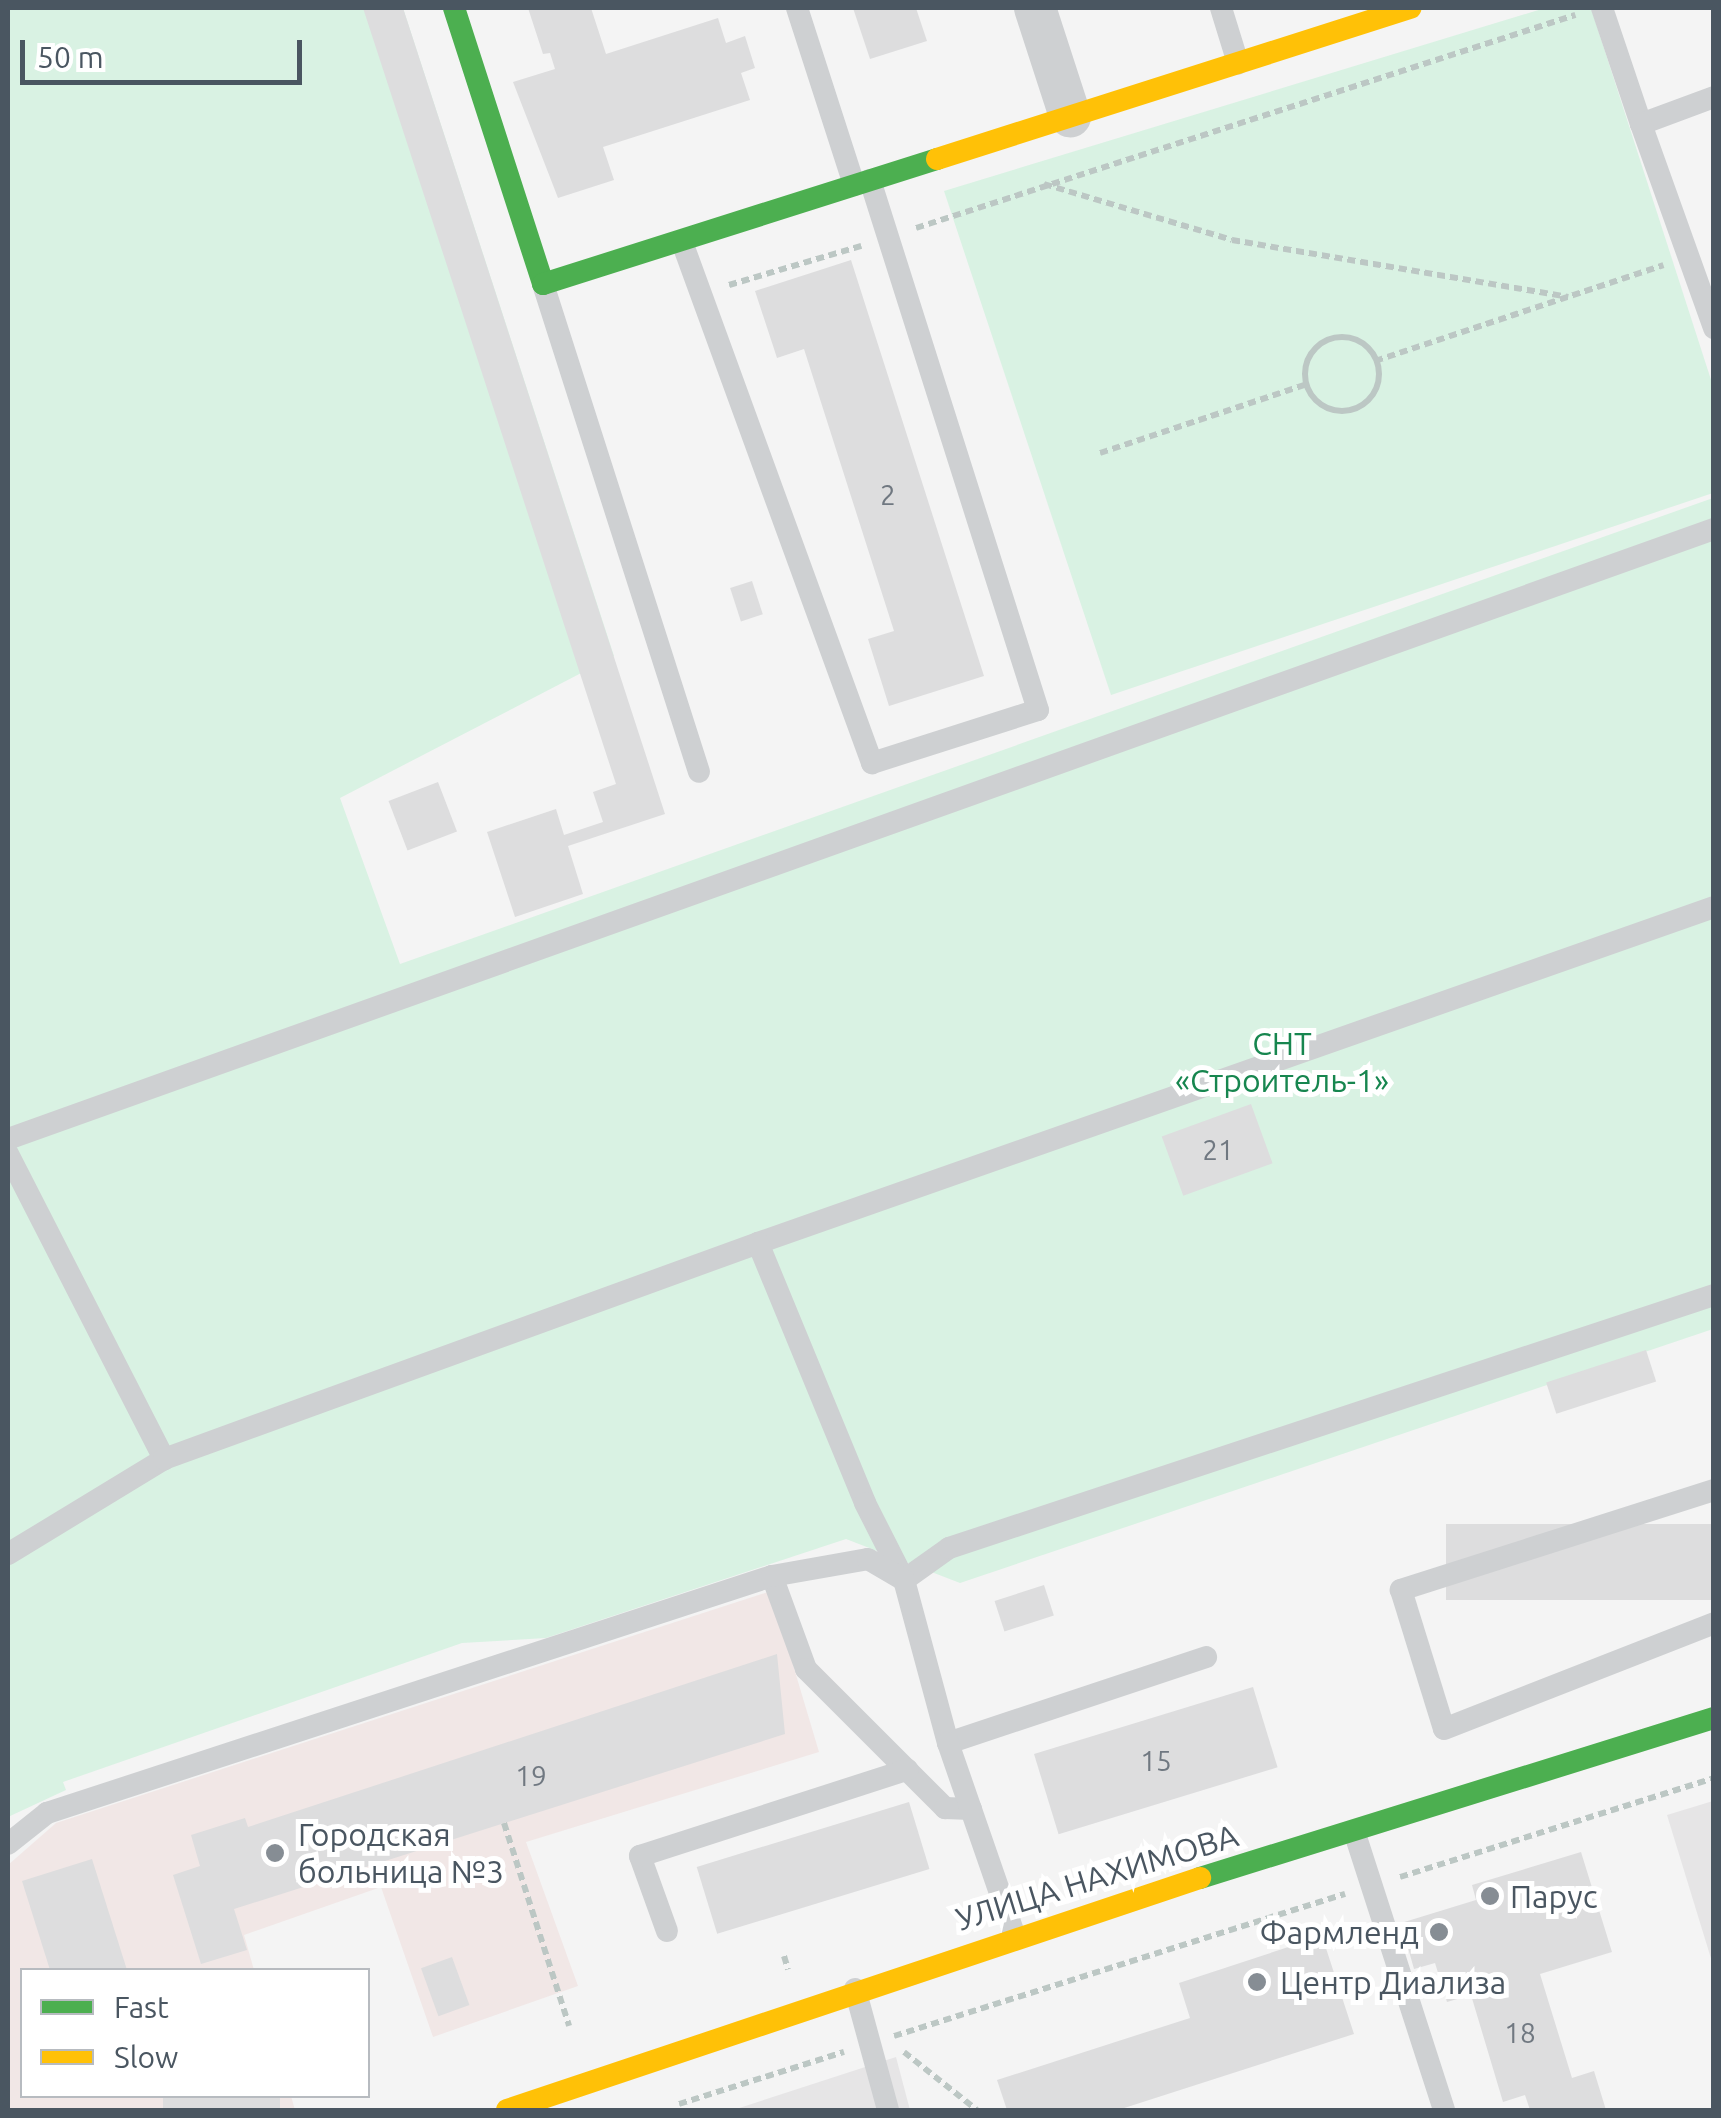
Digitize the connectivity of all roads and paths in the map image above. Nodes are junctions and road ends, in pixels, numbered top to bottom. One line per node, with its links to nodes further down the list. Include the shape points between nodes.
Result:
1 (454, 8): 17 (street)
2 (797, 8): 12 (lane)
3 (1035, 8): 9 (street)
4 (1221, 8): 7 (lane)
5 (1411, 8): 7 (street)
6 (1591, 10): 10 (lane); 13 (path)
7 (1238, 62): 9 (street)
8 (1714, 97): 10 (lane)
9 (1070, 116): 12 (street)
10 (1642, 124): 16 (lane)
11 (1026, 177): 13 (path)
12 (862, 182): 14 (lane); 15 (street)
13 (1043, 184): 14 (path); 19 (path, via 1232,240)
14 (885, 238): 18 (path); 18 (lane, via 1038,710 872,763)
15 (682, 242): 17 (street); 18 (lane)
16 (1688, 256): 19 (path); 20 (lane)
17 (543, 284): 25 (lane)
18 (699, 294)
19 (1568, 297): 21 (path)
20 (1714, 328)
21 (1375, 361): 22 (path, via 1370,347 1342,335 1315,347 1303,374); 22 (path, via 1381,374 1370,402 1342,413 1315,402)
22 (1307, 384): 23 (path)
23 (1100, 453)
24 (1714, 528): 27 (lane)
25 (698, 772)
26 (1714, 907): 29 (lane)
27 (8, 1139)
28 (8, 1154): 31 (lane)
29 (758, 1243): 31 (lane); 35 (lane)
30 (1714, 1295): 35 (lane, via 948,1548)
31 (164, 1459): 33 (lane)
32 (1714, 1490): 36 (lane, via 1401,1590 1444,1729)
33 (8, 1554)
34 (772, 1576): 35 (lane, via 868,1558); 40 (lane, via 806,1668); 45 (lane, via 47,1812)
35 (904, 1580): 39 (lane)
36 (1714, 1623)
37 (1206, 1658): 39 (lane)
38 (1714, 1718): 44 (street, УЛИЦА НАХИМОВА)
39 (948, 1743): 42 (lane)
40 (907, 1770): 42 (lane, via 945,1808); 47 (lane, via 640,1856)
41 (1714, 1778): 46 (path)
42 (971, 1809): 48 (lane)
43 (504, 1823): 50 (path)
44 (1354, 1831): 46 (lane); 48 (street, УЛИЦА НАХИМОВА)
45 (8, 1844)
46 (1374, 1885): 55 (path, via 887,2038); 56 (lane)
47 (667, 1931)
48 (1015, 1936): 49 (street, УЛИЦА НАХИМОВА)
49 (855, 1989): 51 (lane); 52 (street, УЛИЦА НАХИМОВА)
50 (570, 2026)
51 (870, 2043): 53 (path); 54 (lane)
52 (506, 2110)
53 (660, 2110)
54 (888, 2110)
55 (977, 2110)
56 (1444, 2110)

